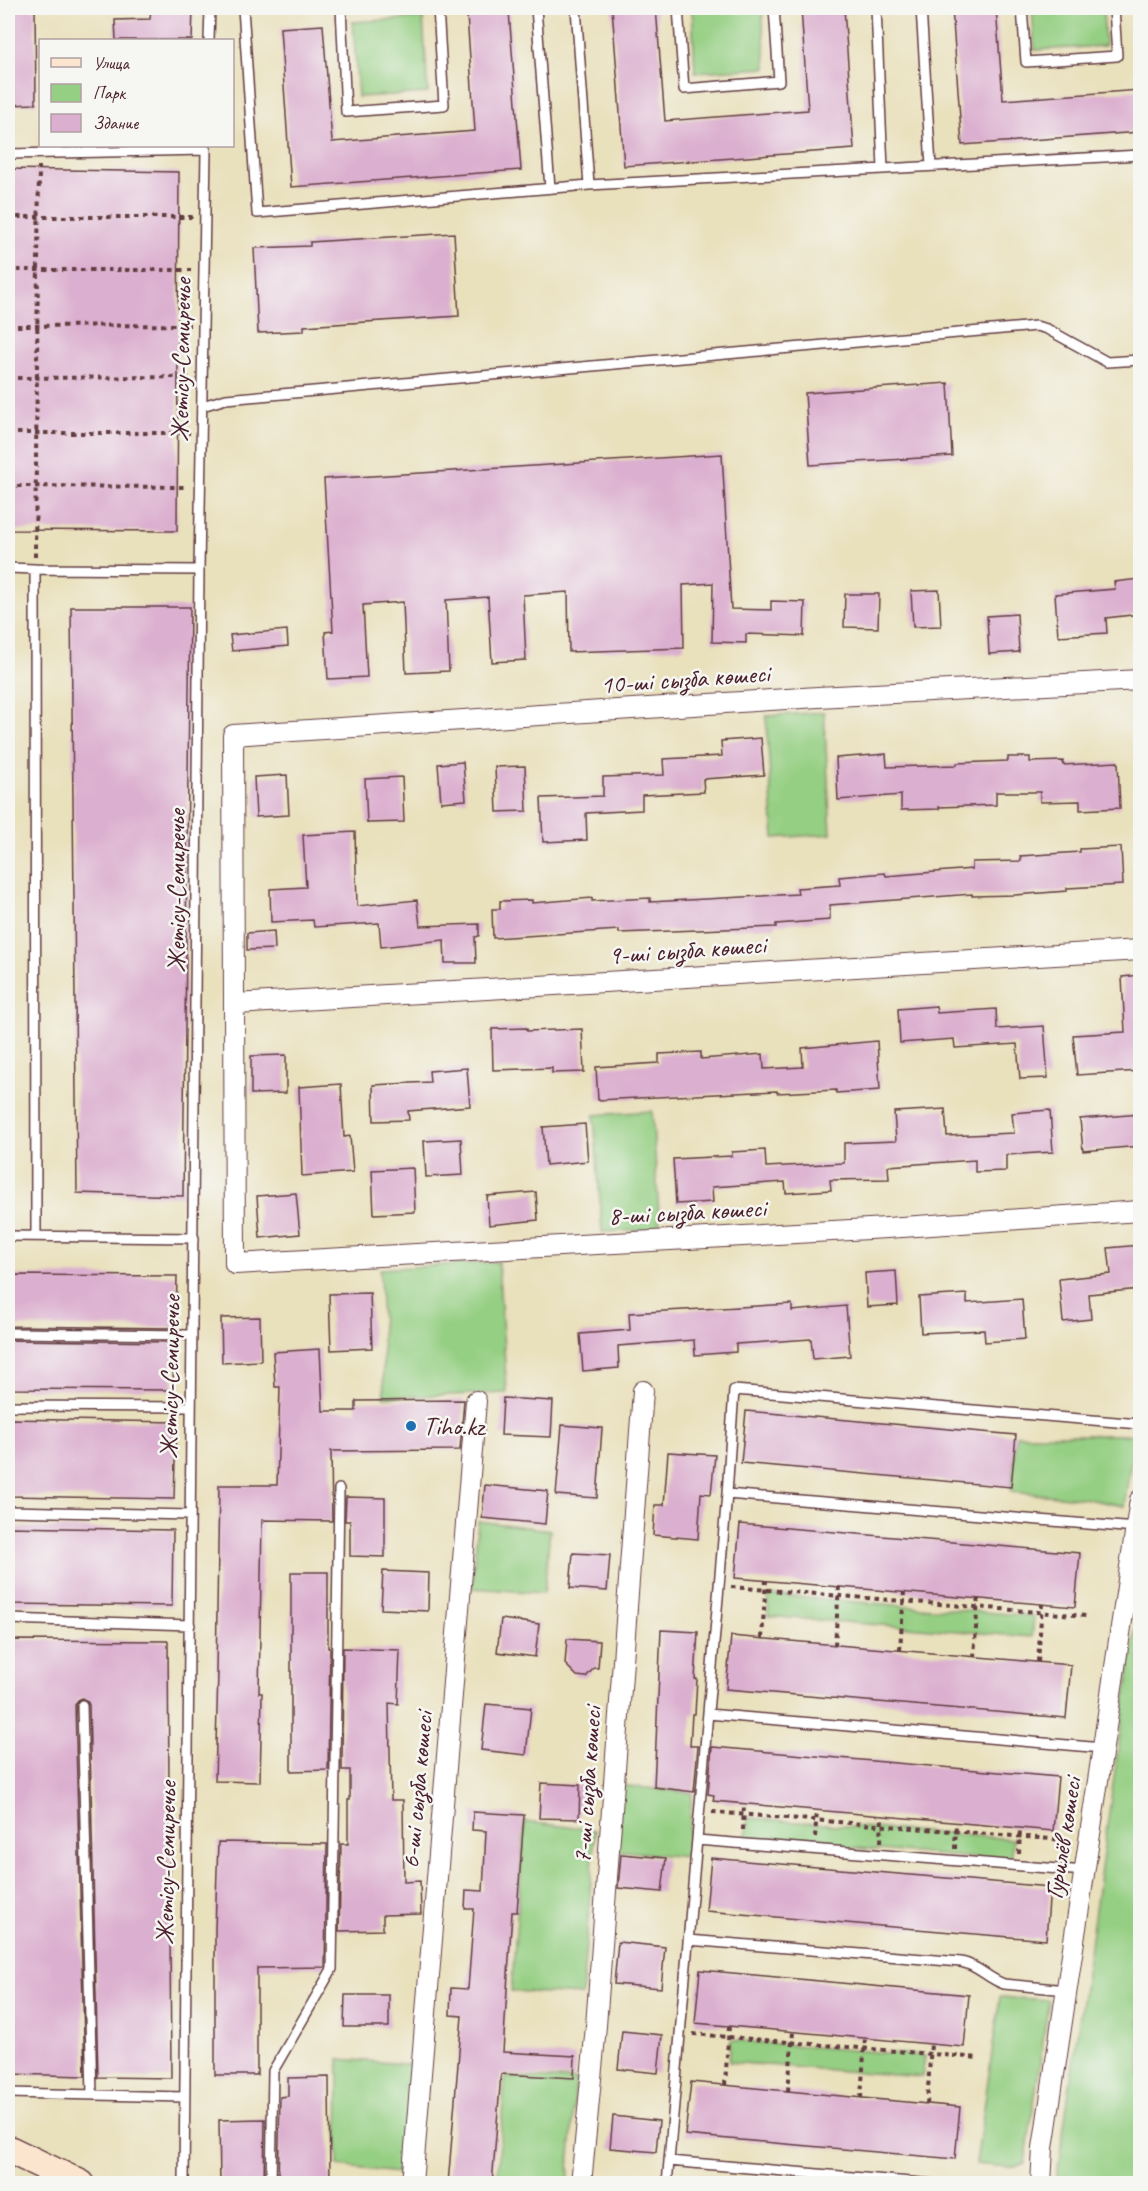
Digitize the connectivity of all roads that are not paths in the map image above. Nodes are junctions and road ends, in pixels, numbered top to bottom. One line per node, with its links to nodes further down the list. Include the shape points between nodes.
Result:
1 (210, 8): 13 (lane)
2 (243, 8): 20 (lane, via 257,213)
3 (341, 8): 4 (lane, via 346,112 444,105)
4 (438, 8)
5 (536, 8): 20 (lane)
6 (576, 8): 19 (lane)
7 (678, 8): 8 (lane, via 684,89 779,81)
8 (774, 8)
9 (876, 8): 18 (lane)
10 (921, 8): 17 (lane)
11 (1022, 8): 12 (lane, via 1026,62 1117,56)
12 (1114, 8)
13 (209, 39)
14 (206, 148): 15 (lane, Жетісу-Семиречье); 22 (lane, Жетісу-Семиречье)
15 (8, 154)
16 (1140, 155): 17 (lane)
17 (932, 166): 18 (lane)
18 (883, 169): 19 (lane)
19 (589, 185): 20 (lane)
20 (550, 188)
21 (1140, 360): 22 (lane, via 1107,362 1047,328 1036,326 226,399)
22 (202, 406): 25 (lane, Жетісу-Семиречье)
23 (8, 568): 24 (lane)
24 (35, 569): 25 (lane); 31 (lane)
25 (199, 570): 32 (lane, Жетісу-Семиречье)
26 (1140, 680): 28 (street, 10-ші сызба көшесі, via 233,735)
27 (1140, 950): 28 (street, 9-ші сызба көшесі)
28 (236, 1004): 29 (street, 8-ші сызба көшесі, via 236,1264)
29 (1140, 1211)
30 (8, 1236): 31 (lane)
31 (36, 1236): 32 (lane)
32 (194, 1238): 34 (lane, Жетісу-Семиречье)
33 (8, 1333): 34 (lane)
34 (192, 1335): 38 (lane, Жетісу-Семиречье)
35 (643, 1391): 64 (street, 7-ші сызба көшесі, via 596,2026)
36 (476, 1401): 63 (street, 6-ші сызба көшесі)
37 (8, 1406): 38 (lane)
38 (190, 1407): 44 (lane, Жетісу-Семиречье)
39 (1140, 1425): 41 (lane, via 734,1390)
40 (339, 1490): 62 (lane, via 332,1969 273,2071)
41 (727, 1494): 45 (lane); 49 (lane)
42 (1140, 1500): 45 (street, Гурилёв көшесі)
43 (8, 1510): 44 (lane)
44 (190, 1515): 47 (lane, Жетісу-Семиречье)
45 (1136, 1528): 50 (street, Гурилёв көшесі)
46 (8, 1619): 47 (lane)
47 (190, 1625): 57 (lane, Жетісу-Семиречье)
48 (82, 1705): 56 (lane)
49 (708, 1714): 50 (lane); 51 (lane)
50 (1103, 1748): 52 (street, Гурилёв көшесі)
51 (697, 1840): 52 (lane); 53 (lane)
52 (1085, 1871): 54 (street, Гурилёв көшесі)
53 (688, 1940): 54 (lane, via 961,1962 1004,1984); 59 (lane)
54 (1067, 1990): 67 (street, Гурилёв көшесі)
55 (8, 2093): 56 (lane)
56 (92, 2095): 57 (lane)
57 (184, 2097): 61 (lane, Жетісу-Семиречье)
58 (8, 2149): 60 (street)
59 (669, 2161): 65 (lane); 66 (lane)
60 (81, 2184)
61 (184, 2184)
62 (270, 2184)
63 (412, 2184)
64 (580, 2184)
65 (667, 2184)
66 (933, 2184)
67 (1041, 2184)

